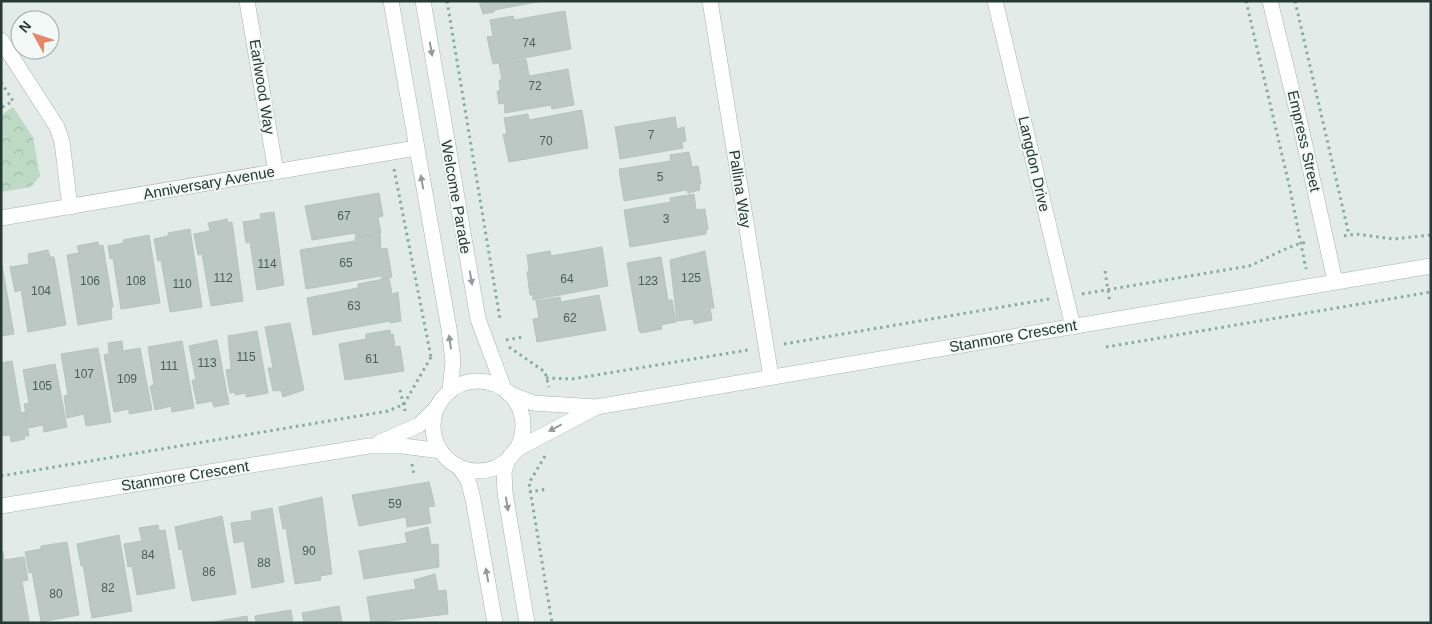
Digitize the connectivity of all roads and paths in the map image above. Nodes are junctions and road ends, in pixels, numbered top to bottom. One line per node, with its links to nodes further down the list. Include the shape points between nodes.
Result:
1 (248, 1): 15 (street, Earlwood Way)
2 (391, 1): 13 (street, Welcome Parade)
3 (423, 1): 41 (street, Welcome Parade, one-way to 41, via 478,319)
4 (448, 1): 28 (path)
5 (710, 1): 34 (street, Pallina Way)
6 (995, 1): 26 (street, Langdon Drive)
7 (1246, 1): 24 (path)
8 (1270, 1): 23 (street, Empress Street)
9 (1295, 1): 19 (path)
10 (1, 40): 16 (street, via 57,127 62,142)
11 (1, 82): 12 (path, via 13,101)
12 (1, 108)
13 (416, 148): 14 (street, Anniversary Avenue); 40 (street, Welcome Parade, one-way to 13, via 453,361)
14 (391, 152): 15 (street, Anniversary Avenue); 35 (path)
15 (276, 172): 16 (street, Anniversary Avenue)
16 (70, 207): 17 (street, Anniversary Avenue)
17 (1, 218)
18 (1356, 234): 20 (path, via 1393,239)
19 (1349, 235)
20 (1431, 235)
21 (1295, 244): 26 (path, via 1249,266)
22 (1431, 266): 23 (street, Stanmore Crescent)
23 (1335, 281): 24 (street, Stanmore Crescent)
24 (1309, 286): 27 (path); 29 (street, Stanmore Crescent)
25 (1431, 292): 27 (path)
26 (1065, 296): 29 (street, Langdon Drive); 34 (path)
27 (1314, 312): 33 (path)
28 (500, 323)
29 (1073, 327): 37 (street, Stanmore Crescent)
30 (502, 332): 32 (path)
31 (523, 337): 32 (path)
32 (503, 342): 36 (path)
33 (1106, 347)
34 (767, 348): 37 (street, Pallina Way); 38 (path, via 572,379)
35 (431, 357)
36 (527, 358)
37 (771, 377): 42 (street, Stanmore Crescent)
38 (546, 378)
39 (412, 390): 49 (path, via 404,404 388,411)
40 (450, 391): 41 (street, via 476,381 490,382); 43 (street)
41 (506, 391): 42 (street, Stanmore Crescent, via 533,402); 46 (street, via 522,415 523,429)
42 (596, 407): 46 (street, Stanmore Crescent, one-way to 46)
43 (436, 408): 44 (street, Stanmore Crescent, via 419,425); 45 (street, via 433,430)
44 (369, 446): 45 (street, Stanmore Crescent); 50 (street, Stanmore Crescent)
45 (441, 451): 48 (street)
46 (513, 453): 48 (street, via 498,465 484,470); 52 (street, one-way to 52, via 504,471 505,493)
47 (546, 454): 53 (path, via 529,483)
48 (458, 466): 51 (street, one-way to 48, via 473,499 468,480)
49 (1, 476)
50 (1, 506)
51 (495, 623)
52 (526, 623)
53 (552, 623)

